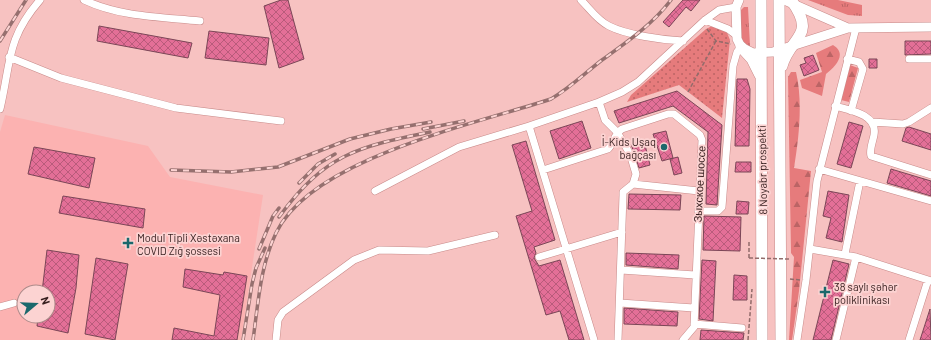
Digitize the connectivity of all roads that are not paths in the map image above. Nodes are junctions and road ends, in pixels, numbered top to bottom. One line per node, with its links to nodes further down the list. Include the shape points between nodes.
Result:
1 (40, 0): 19 (street, via 18,31)
2 (84, 0): 9 (street, via 120,13)
3 (581, 0): 14 (street, via 597,18 609,26 662,40)
4 (761, 0): 18 (highway, 8 Noyabr prospekti)
5 (779, 0): 17 (highway, 8 Noyabr prospekti)
6 (784, 0): 7 (main road)
7 (792, 2): 12 (main road); 15 (highway, via 799,12 802,26)
8 (738, 4): 10 (street, via 719,10); 13 (main road)
9 (200, 21)
10 (703, 21): 13 (street, via 728,29); 14 (street)
11 (931, 27): 12 (main road)
12 (852, 28): 15 (main road); 20 (street)
13 (736, 35): 16 (main road)
14 (683, 41): 25 (street, via 638,82)
15 (794, 45): 17 (main road); 23 (highway, via 786,57)
16 (741, 47): 18 (main road); 24 (highway, via 755,64); 42 (street, via 733,66 722,207 718,211)
17 (780, 50): 18 (main road); 23 (highway, 8 Noyabr prospekti)
18 (761, 54): 24 (highway, 8 Noyabr prospekti)
19 (9, 57): 28 (street); 30 (street, via 61,78 176,108)
20 (847, 59): 26 (street); 29 (street, via 859,62 863,69)
21 (909, 59): 22 (street)
22 (931, 59)
23 (780, 75): 64 (highway, 8 Noyabr prospekti)
24 (761, 77): 63 (highway, 8 Noyabr prospekti)
25 (599, 102): 32 (street); 33 (street, via 605,120)
26 (835, 106): 29 (street); 34 (street)
27 (931, 108): 31 (street, via 903,124)
28 (0, 109)
29 (852, 111): 31 (street, via 863,114)
30 (281, 121)
31 (872, 122): 36 (street, via 875,130 871,156)
32 (529, 126): 35 (street); 39 (street, via 459,147)
33 (617, 132): 35 (street, via 608,149); 38 (street, via 630,154 636,174); 40 (street, Зыхское шоссе, via 674,114 700,134)
34 (819, 169): 37 (street); 46 (street)
35 (543, 170): 45 (street)
36 (931, 175)
37 (860, 181): 41 (street); 47 (street)
38 (634, 184): 40 (street); 43 (street, via 624,192)
39 (375, 191)
40 (699, 191): 42 (street, Зыхское шоссе)
41 (931, 201)
42 (698, 211): 51 (street, Зыхское шоссе)
43 (622, 232): 45 (street); 50 (street)
44 (494, 235): 59 (street, via 428,250 379,250 354,260 283,312 278,320)
45 (567, 249): 48 (street); 60 (street)
46 (810, 249): 47 (street); 65 (street)
47 (845, 254): 49 (street)
48 (539, 257)
49 (856, 257): 52 (street); 66 (street)
50 (621, 270): 51 (street); 54 (street)
51 (696, 275): 56 (street, Зыхское шоссе)
52 (929, 280): 67 (street)
53 (14, 303): 55 (street)
54 (620, 303): 56 (street); 61 (street)
55 (0, 307)
56 (694, 308): 57 (street, Зыхское шоссе)
57 (694, 324): 58 (street); 62 (street)
58 (742, 328)
59 (276, 340)
60 (594, 340)
61 (618, 340)
62 (683, 340)
63 (762, 340)
64 (781, 340)
65 (797, 340)
66 (836, 340)
67 (909, 340)

